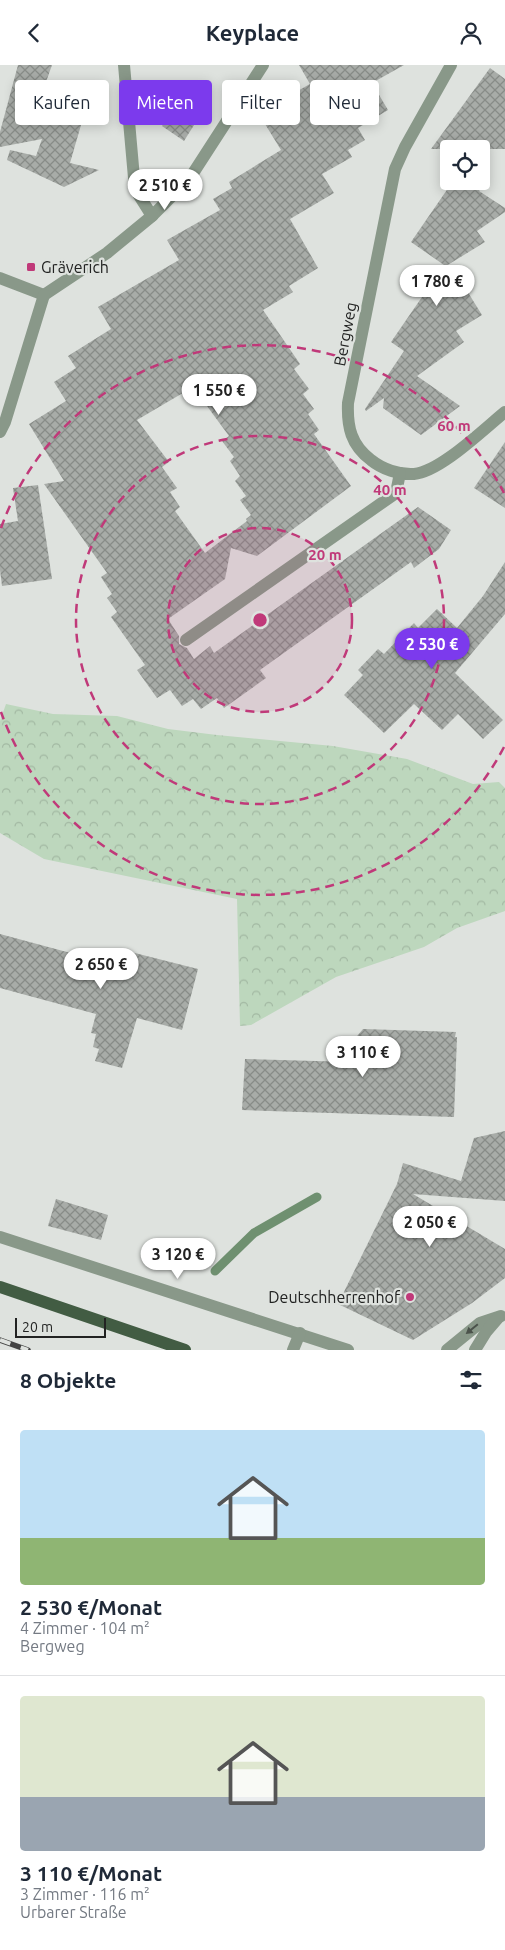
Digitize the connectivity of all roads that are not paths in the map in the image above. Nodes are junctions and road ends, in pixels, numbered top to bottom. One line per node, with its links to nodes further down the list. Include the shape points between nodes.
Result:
1 (124, 65): 4 (street, via 135,189)
2 (263, 65): 4 (street, via 190,178)
3 (451, 65): 9 (street, Bergweg, via 404,147 395,169 348,403 347,425 355,443 381,468)
4 (152, 216): 6 (street, via 107,253)
5 (0, 278): 6 (street)
6 (44, 295): 8 (street)
7 (505, 412): 9 (street, Bergweg, via 448,459 415,474)
8 (0, 432)
9 (400, 473): 10 (street, via 396,493)
10 (186, 641)
11 (0, 1237): 14 (street)
12 (0, 1287): 15 (main road)
13 (503, 1314): 18 (street, one-way to 18, via 480,1323); 19 (street)
14 (300, 1333): 16 (street); 17 (street)
15 (186, 1350)
16 (293, 1350)
17 (348, 1350)
18 (447, 1350)
19 (475, 1350)

